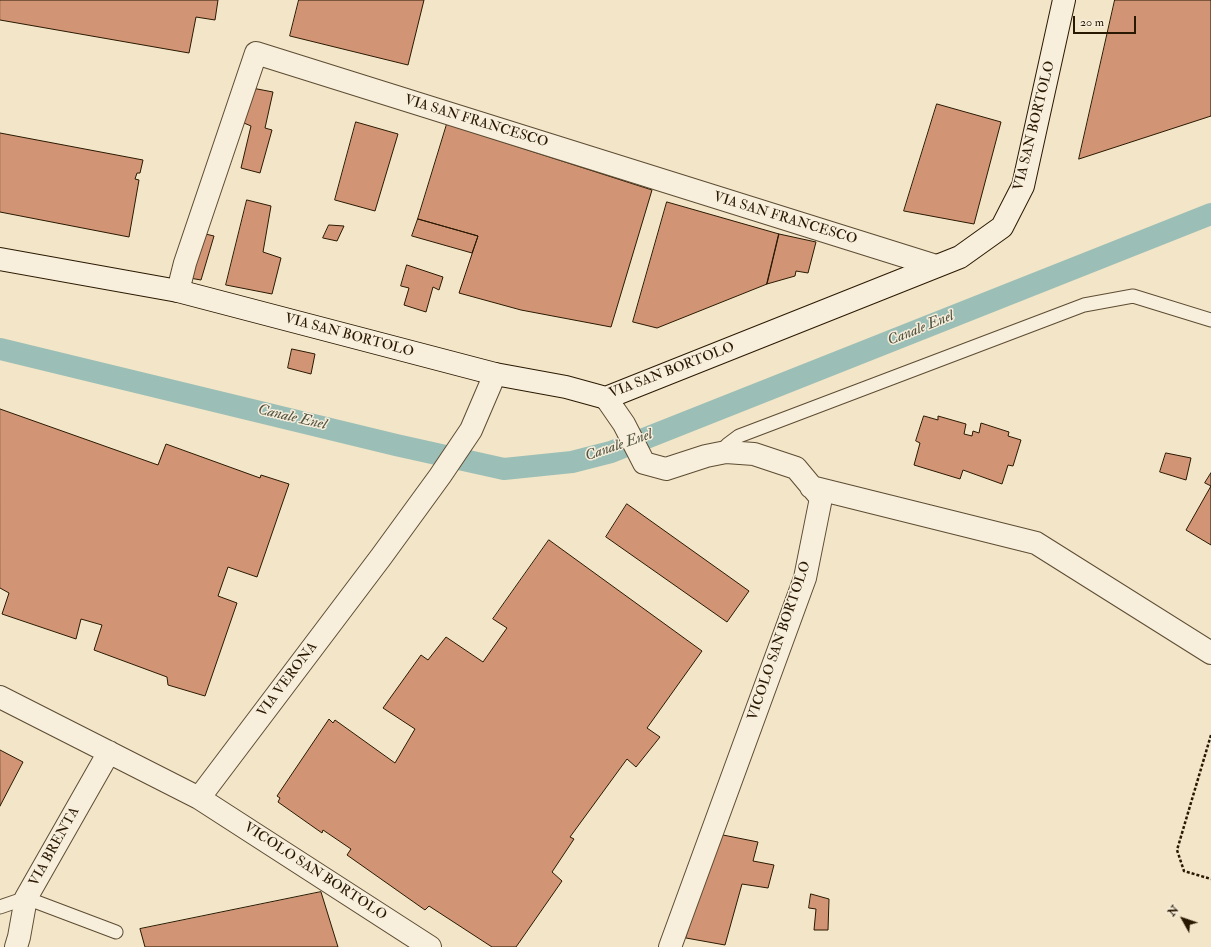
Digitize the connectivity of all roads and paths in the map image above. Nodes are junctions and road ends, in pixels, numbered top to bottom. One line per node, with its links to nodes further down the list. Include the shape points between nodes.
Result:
1 (1064, 0): 3 (street, VIA SAN BORTOLO, via 1022,186 1002,227 960,257)
2 (0, 260): 4 (street, VIA SAN BORTOLO)
3 (936, 266): 4 (street, VIA SAN FRANCESCO, via 256,53 185,263); 7 (street, VIA SAN BORTOLO)
4 (178, 291): 6 (street, VIA SAN BORTOLO)
5 (1211, 320): 8 (lane, via 1133,296 1084,305 739,436 726,445)
6 (495, 374): 7 (street, VIA SAN BORTOLO, via 566,387); 14 (street, VIA VERONA, via 471,430 440,476 382,557)
7 (606, 398): 8 (street, VICOLO SAN BORTOLO, via 624,424 644,463 666,469)
8 (726, 452): 9 (street, VICOLO SAN BORTOLO, via 754,454 796,468)
9 (812, 487): 10 (street, via 1036,543); 21 (street, VICOLO SAN BORTOLO, via 821,498 805,578)
10 (1211, 653)
11 (0, 697): 13 (street)
12 (1211, 735): 15 (path, via 1177,850 1184,871)
13 (109, 752): 14 (street); 16 (street, VIA BRENTA)
14 (199, 798): 20 (street, VICOLO SAN BORTOLO)
15 (1211, 879)
16 (26, 898): 17 (lane); 18 (lane); 19 (street, VIA BRENTA)
17 (0, 907)
18 (116, 932)
19 (16, 947)
20 (430, 947)
21 (670, 947)

